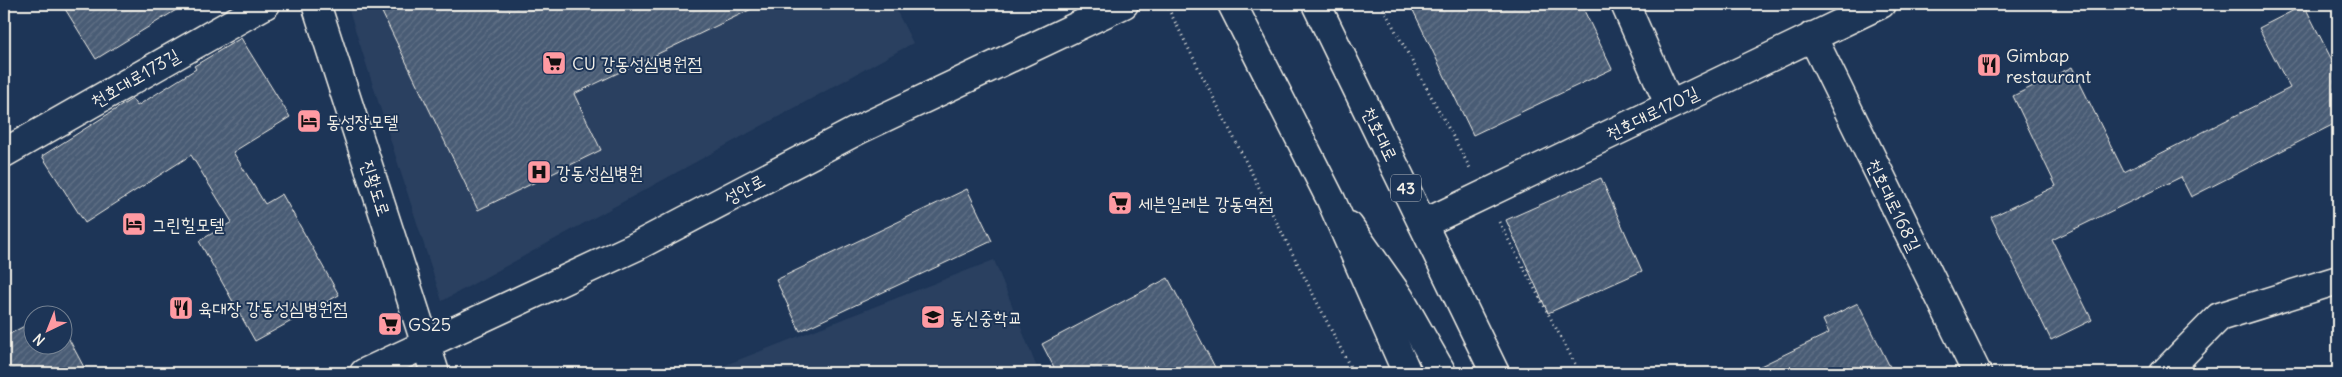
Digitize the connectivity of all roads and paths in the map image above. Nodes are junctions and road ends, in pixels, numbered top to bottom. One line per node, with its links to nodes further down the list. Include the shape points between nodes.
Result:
1 (266, 4): 11 (street, 천호대로173길)
2 (316, 4): 15 (street, 진황도로)
3 (1124, 4): 15 (street, 성안로, via 858,130 635,247)
4 (1166, 4): 19 (path)
5 (1232, 4): 12 (street)
6 (1316, 4): 13 (street, 천호대로 / 43)
7 (1625, 4): 10 (street)
8 (1881, 4): 9 (street, 천호대로170길)
9 (1812, 36): 10 (street, 천호대로170길); 23 (street, 천호대로168길)
10 (1669, 104): 13 (street, 천호대로170길)
11 (4, 153)
12 (1331, 200): 20 (street); 21 (street, via 1400,297)
13 (1423, 224): 22 (street, 천호대로 / 43)
14 (2338, 280): 16 (street, via 2219,317)
15 (426, 343): 17 (street, 성안로); 18 (street, 진황도로)
16 (2169, 372)
17 (364, 373)
18 (435, 373)
19 (1353, 373)
20 (1407, 373)
21 (1442, 373)
22 (1495, 373)
23 (1977, 373)

